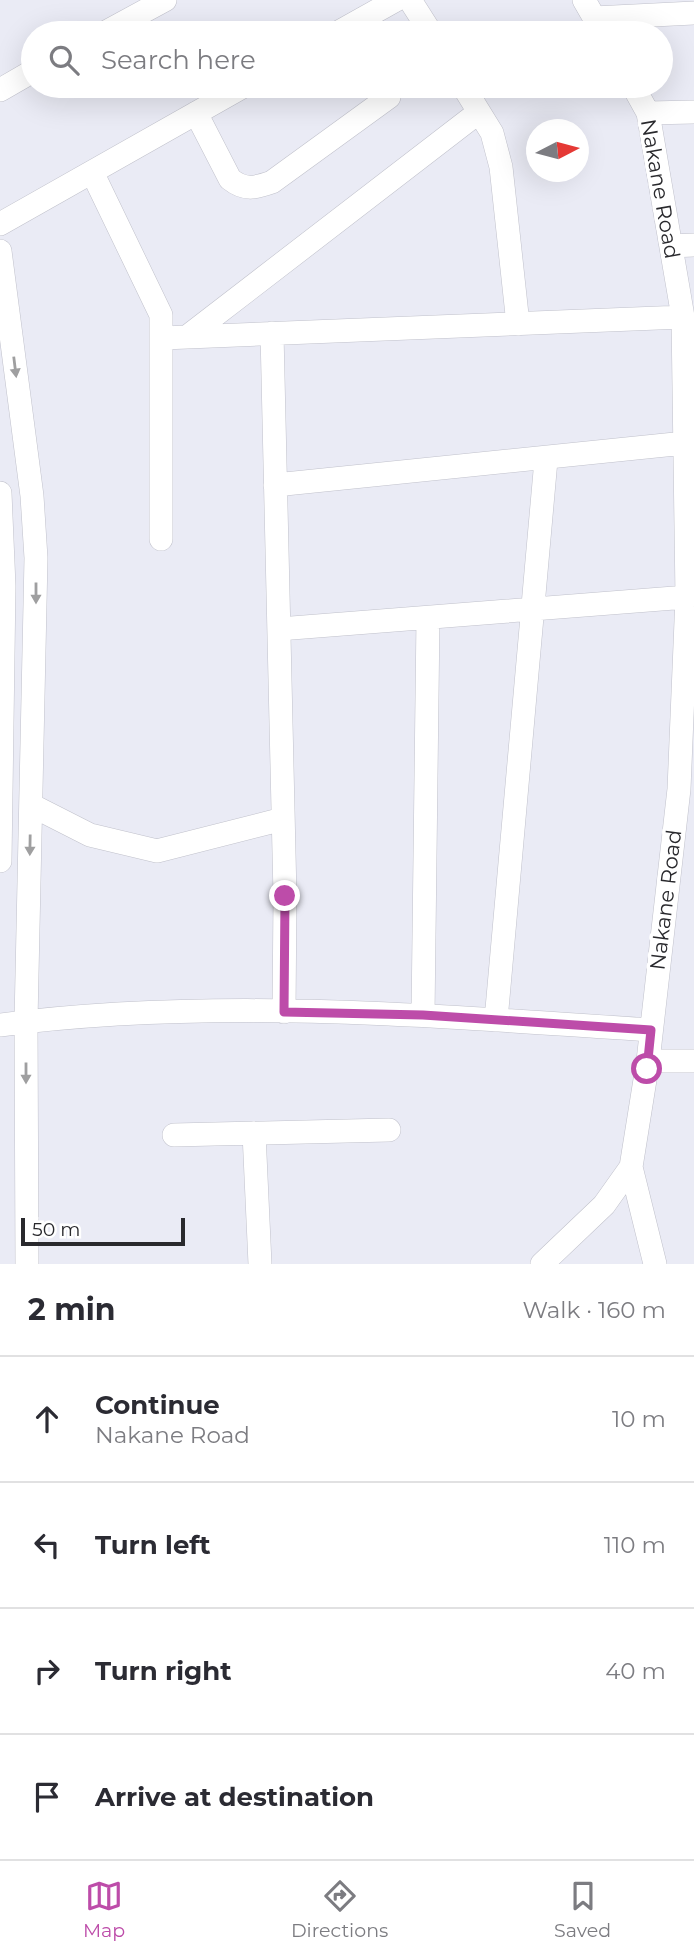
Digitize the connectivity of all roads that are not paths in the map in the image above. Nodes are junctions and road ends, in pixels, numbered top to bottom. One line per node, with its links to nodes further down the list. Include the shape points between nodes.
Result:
1 (165, 0): 6 (street)
2 (396, 0): 7 (street)
3 (410, 0): 8 (street)
4 (694, 13): 5 (street)
5 (594, 17)
6 (126, 21)
7 (358, 21)
8 (423, 21)
9 (21, 78): 10 (street)
10 (0, 90)
11 (223, 98): 17 (street)
12 (388, 98): 17 (street, via 272,182 251,189 230,179)
13 (470, 98): 15 (street)
14 (640, 98): 18 (street, Nakane Road)
15 (479, 112): 25 (street, via 492,133 501,166); 27 (street)
16 (694, 112): 18 (street)
17 (196, 113): 19 (street)
18 (648, 113): 22 (street, Nakane Road)
19 (92, 172): 20 (street); 28 (street, via 161,315)
20 (0, 224)
21 (694, 245): 22 (street)
22 (671, 246): 24 (street, Nakane Road)
23 (0, 251): 42 (street, one-way to 42, via 36,558)
24 (683, 317): 25 (street); 29 (street, Nakane Road)
25 (519, 324): 26 (street)
26 (272, 333): 27 (street); 32 (street)
27 (188, 336): 28 (street)
28 (163, 338): 35 (street)
29 (689, 359): 30 (street, Nakane Road)
30 (685, 443): 31 (street); 34 (street, Nakane Road)
31 (546, 460): 32 (street); 37 (street)
32 (275, 485): 39 (street)
33 (0, 493): 44 (street, via 4,586)
34 (690, 507): 36 (street, Nakane Road)
35 (161, 539)
36 (687, 597): 37 (street); 40 (street, Nakane Road)
37 (530, 610): 38 (street); 47 (street)
38 (428, 618): 39 (street); 46 (street)
39 (279, 629): 43 (street)
40 (687, 762): 41 (street, Nakane Road)
41 (686, 789): 50 (street, Nakane Road)
42 (32, 805): 43 (street, via 90,835 158,851); 48 (street, one-way to 48)
43 (283, 819): 45 (street)
44 (0, 861)
45 (284, 1012): 46 (street); 48 (street, via 152,1010)
46 (423, 1015): 47 (street)
47 (495, 1020): 50 (street)
48 (26, 1021): 49 (street); 57 (street, one-way to 57)
49 (0, 1025)
50 (651, 1030): 51 (street, Nakane Road)
51 (648, 1061): 52 (street); 56 (street, Nakane Road)
52 (694, 1061)
53 (389, 1130): 54 (street)
54 (254, 1133): 55 (street); 58 (street)
55 (174, 1135)
56 (631, 1167): 59 (street, Nakane Road, via 604,1205); 60 (street)
57 (27, 1264)
58 (260, 1264)
59 (542, 1264)
60 (655, 1264)

